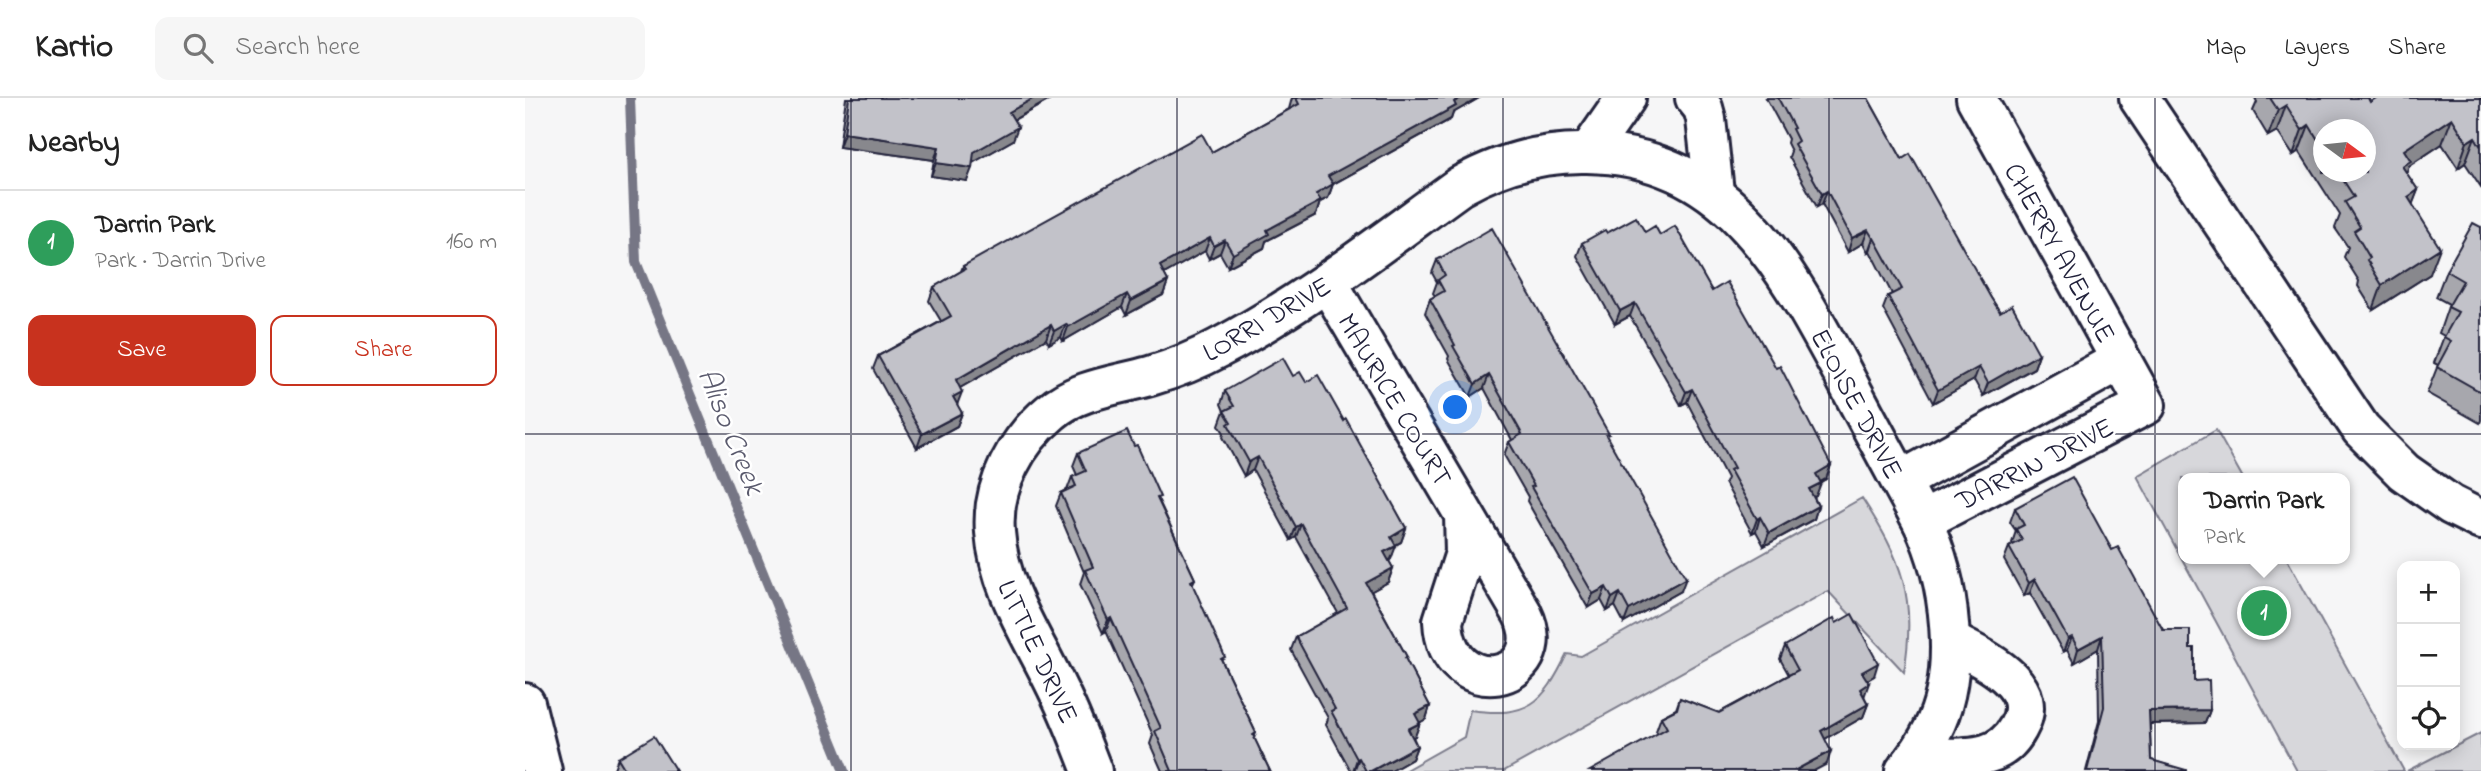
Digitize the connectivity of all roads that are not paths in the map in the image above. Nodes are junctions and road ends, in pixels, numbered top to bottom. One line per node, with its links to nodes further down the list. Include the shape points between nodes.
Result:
1 (1626, 98): 5 (street)
2 (1695, 98): 7 (street, via 1706,119)
3 (1976, 98): 9 (street, CHERRY AVENUE)
4 (2139, 98): 13 (street, via 2361,429 2404,472)
5 (1588, 153): 6 (street, LORRI DRIVE); 8 (street, LORRI DRIVE, via 1540,157 1481,174)
6 (1659, 164): 7 (street, ELOISE DRIVE)
7 (1714, 192): 11 (street, ELOISE DRIVE, via 1763,241 1801,296)
8 (1328, 283): 12 (street, MAURICE COURT); 15 (street, LORRI DRIVE, via 1189,363 1079,396 1054,409 1029,434 1004,476)
9 (2121, 360): 10 (street, CHERRY AVENUE); 11 (street, DARRIN DRIVE)
10 (2146, 405): 14 (street, DARRIN DRIVE)
11 (1901, 481): 14 (street, ELOISE DRIVE)
12 (1464, 515)
13 (2481, 520)
14 (1922, 521): 16 (street, ELOISE DRIVE, via 1940,572)
15 (995, 528): 20 (street, LITTLE DRIVE, via 997,553 1012,598 1059,691)
16 (1950, 640): 18 (street, ELOISE DRIVE, via 1943,699 1933,729); 18 (street, via 2018,685 2021,723 1999,750)
17 (525, 704): 19 (street)
18 (1910, 765)
19 (542, 771)
20 (1092, 771)

